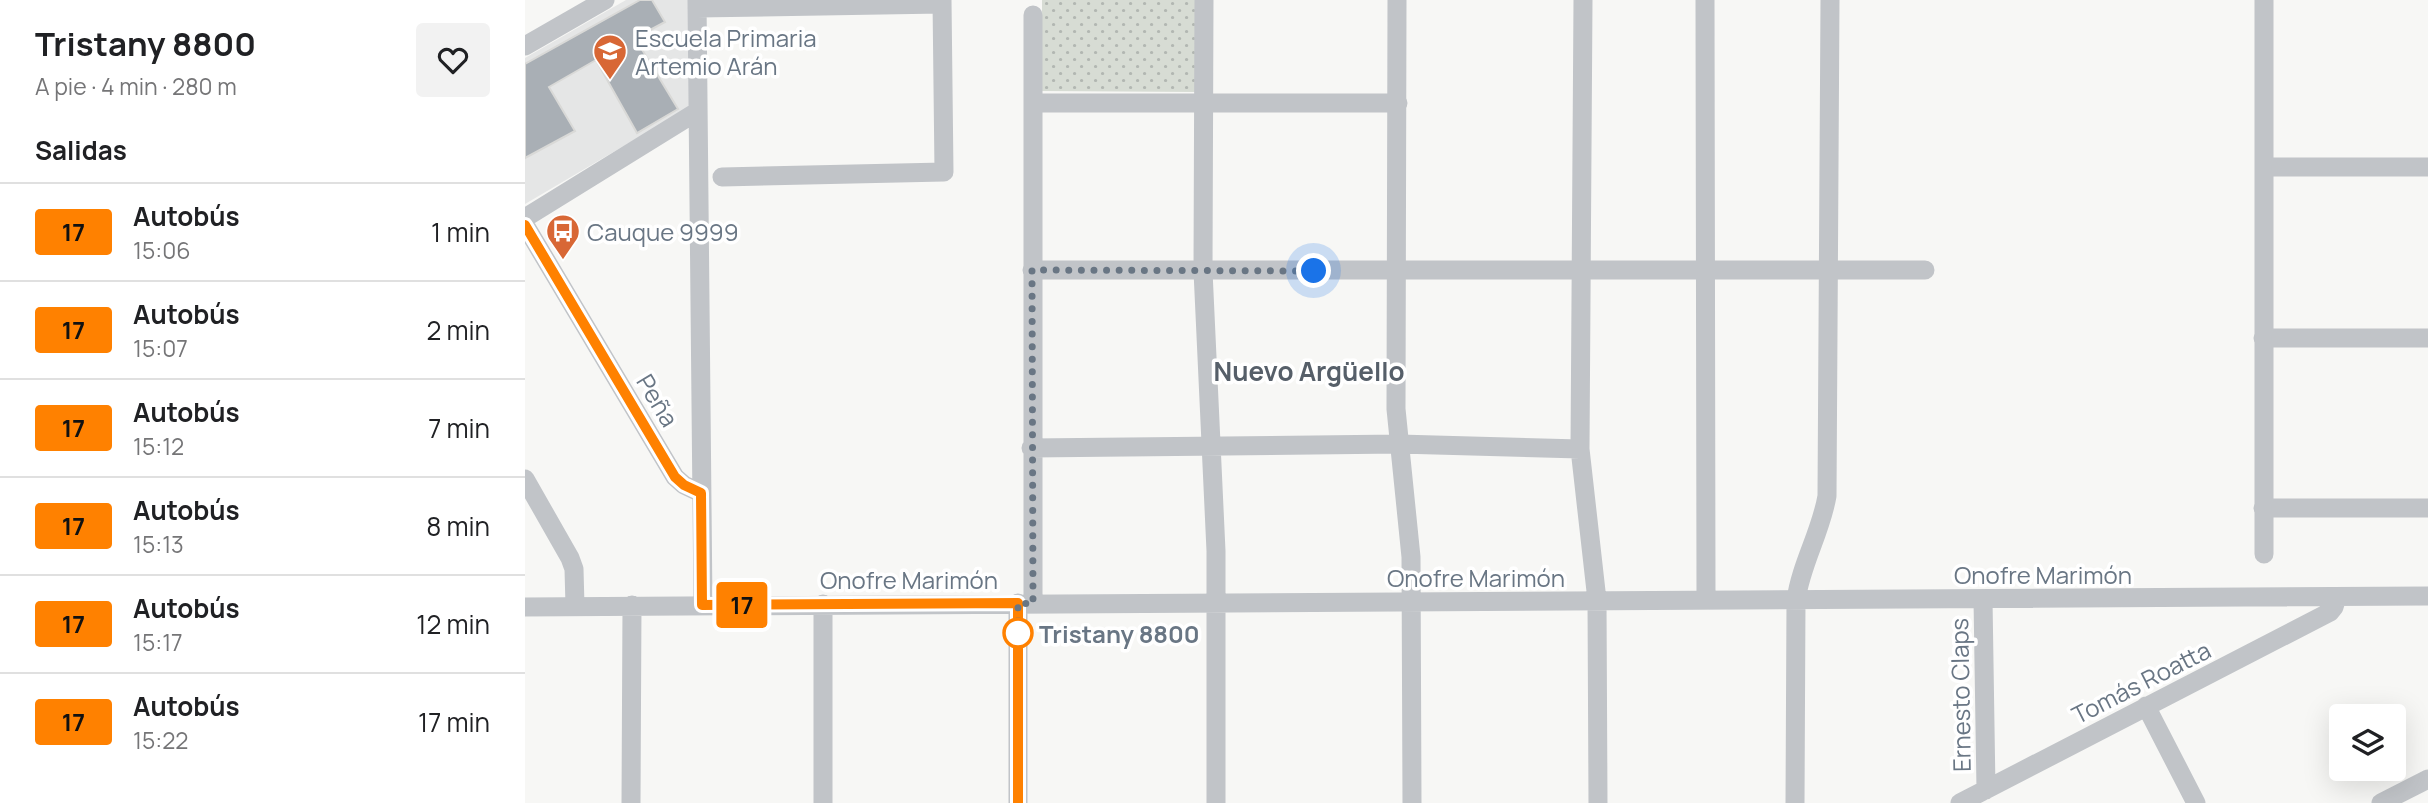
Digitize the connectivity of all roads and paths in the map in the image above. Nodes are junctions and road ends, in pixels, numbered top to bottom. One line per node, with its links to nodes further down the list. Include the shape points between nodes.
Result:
1 (605, 0): 11 (street)
2 (1204, 0): 13 (street)
3 (1397, 0): 14 (street)
4 (1583, 0): 25 (street)
5 (1705, 0): 26 (street)
6 (1830, 0): 27 (street)
7 (2263, 0): 16 (street)
8 (942, 2): 9 (street); 18 (street, via 944,172)
9 (697, 4): 15 (street)
10 (1033, 15): 12 (street)
11 (525, 47)
12 (1033, 103): 13 (street); 21 (street)
13 (1204, 103): 14 (street); 23 (street)
14 (1398, 103): 24 (street)
15 (698, 111): 19 (street); 35 (street)
16 (2263, 167): 17 (street); 28 (street)
17 (2428, 167)
18 (722, 177)
19 (525, 218)
20 (525, 226): 35 (street, Peña, via 675,477)
21 (1032, 270): 23 (street); 32 (street)
22 (1924, 270): 27 (street)
23 (1203, 271): 24 (street); 31 (street)
24 (1397, 271): 25 (street); 30 (street)
25 (1580, 271): 26 (street); 33 (street)
26 (1706, 271): 27 (street); 43 (street)
27 (1828, 271): 44 (street, via 1827,496)
28 (2263, 338): 29 (street); 36 (street)
29 (2428, 338)
30 (1399, 443): 31 (street); 33 (street); 45 (street)
31 (1211, 447): 32 (street); 47 (street)
32 (1031, 448): 46 (street)
33 (1580, 449): 42 (street)
34 (525, 479): 50 (street, via 574,569)
35 (701, 493): 49 (street)
36 (2263, 508): 37 (street); 38 (street)
37 (2428, 508)
38 (2264, 554)
39 (2428, 596): 40 (street, Onofre Marimón)
40 (2337, 597): 41 (street, Onofre Marimón); 53 (street, Tomás Roatta, via 2330,612)
41 (1983, 599): 44 (street, Onofre Marimón); 55 (street, Ernesto Claps)
42 (1597, 600): 43 (street, Onofre Marimón); 45 (street, Onofre Marimón); 61 (street)
43 (1706, 600): 44 (street, Onofre Marimón)
44 (1796, 600): 62 (street)
45 (1413, 601): 47 (street, Onofre Marimón); 60 (street)
46 (1025, 603): 47 (street, Onofre Marimón); 48 (street, Onofre Marimón); 58 (street)
47 (1217, 603): 59 (street)
48 (823, 604): 49 (street, Onofre Marimón); 57 (street)
49 (702, 605): 51 (street, Onofre Marimón)
50 (575, 606): 51 (street, Onofre Marimón); 52 (street, Onofre Marimón)
51 (632, 606): 56 (street)
52 (525, 607)
53 (2146, 706): 55 (street, Tomás Roatta); 64 (street)
54 (2428, 779): 65 (street)
55 (1986, 790): 63 (street, Tomás Roatta)
56 (631, 803)
57 (823, 803)
58 (1018, 803)
59 (1216, 803)
60 (1412, 803)
61 (1598, 803)
62 (1795, 803)
63 (1960, 803)
64 (2196, 803)
65 (2381, 803)

